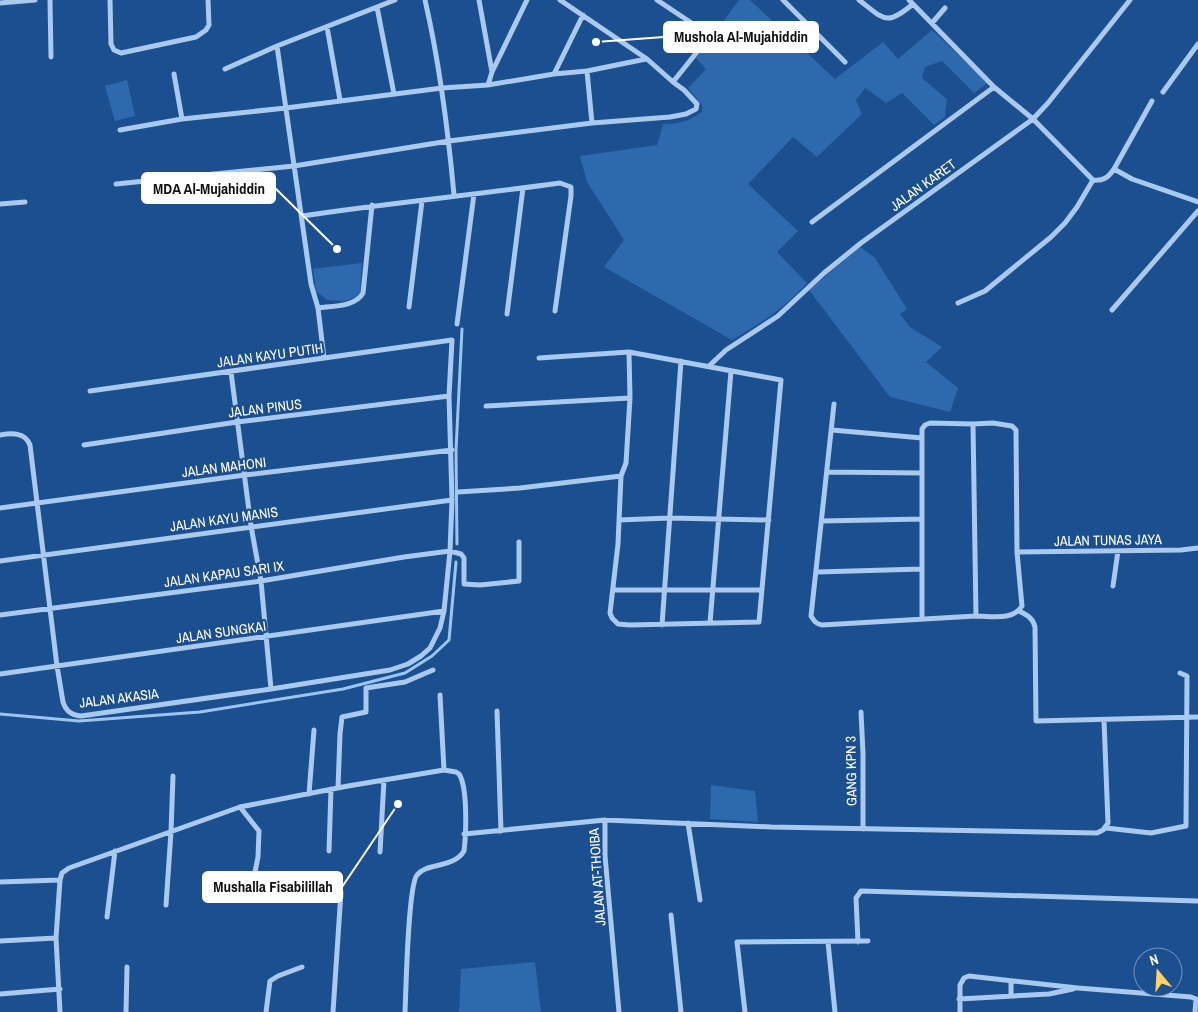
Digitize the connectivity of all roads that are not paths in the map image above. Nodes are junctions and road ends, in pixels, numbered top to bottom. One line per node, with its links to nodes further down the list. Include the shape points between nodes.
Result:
1 (35, 0): 15 (street)
2 (50, 0): 23 (street)
3 (110, 0): 4 (street, via 111,44 121,53 202,34 209,26)
4 (208, 0)
5 (395, 0): 16 (street)
6 (425, 0): 34 (street)
7 (479, 0): 28 (street)
8 (527, 0): 28 (street)
9 (560, 0): 18 (street)
10 (657, 0): 31 (street, via 702,30 707,38)
11 (783, 0): 25 (street)
12 (859, 0): 14 (street, via 888,19 898,16)
13 (1130, 0): 41 (street, JALAN KARET)
14 (911, 2): 19 (street)
15 (0, 3)
16 (377, 7): 20 (street); 36 (street)
17 (945, 8): 19 (street)
18 (583, 16): 24 (street); 30 (street)
19 (932, 23): 33 (street)
20 (327, 27): 22 (street); 37 (street)
21 (1198, 44): 35 (street)
22 (277, 46): 26 (street); 39 (street)
23 (51, 57)
24 (647, 59): 27 (street); 31 (street)
25 (845, 62)
26 (225, 69)
27 (587, 71): 30 (street); 42 (street)
28 (492, 72): 32 (street)
29 (174, 74): 40 (street)
30 (554, 74): 32 (street)
31 (673, 82): 42 (street, via 695,101 694,111 670,117)
32 (488, 84): 34 (street)
33 (994, 87): 41 (street); 59 (street)
34 (442, 88): 36 (street); 44 (street)
35 (1163, 92)
36 (394, 94): 37 (street)
37 (340, 100): 39 (street)
38 (1152, 101): 46 (street)
39 (286, 108): 40 (street); 45 (street)
40 (182, 119): 43 (street)
41 (1033, 119): 47 (street); 72 (street, JALAN KARET, via 861,243 778,316 726,350)
42 (592, 123): 44 (street)
43 (120, 130)
44 (450, 141): 45 (street); 51 (street)
45 (294, 166): 48 (street); 58 (street)
46 (1114, 169): 47 (street, via 1109,177); 54 (street, via 1132,179)
47 (1093, 180): 60 (street, via 1077,207 1051,237 985,291)
48 (116, 184)
49 (523, 188): 50 (street); 64 (street, via 560,183 571,187); 65 (street)
50 (474, 194): 51 (street); 66 (street)
51 (454, 196): 52 (street)
52 (422, 201): 56 (street); 61 (street)
53 (25, 202): 55 (street)
54 (1198, 202)
55 (0, 204)
56 (372, 205): 58 (street); 62 (street, via 364,293 346,305)
57 (1198, 210): 63 (street)
58 (302, 216): 62 (street, via 311,284)
59 (812, 222)
60 (958, 303)
61 (410, 307)
62 (318, 308): 69 (street)
63 (1112, 310)
64 (555, 311)
65 (507, 314)
66 (457, 324)
67 (452, 340): 69 (street, JALAN KAYU PUTIH); 76 (street, JALAN AKASIA)
68 (629, 352): 70 (street); 71 (street); 77 (street)
69 (324, 358): 74 (street, JALAN KAYU PUTIH)
70 (539, 358)
71 (681, 361): 72 (street); 95 (street)
72 (709, 366): 73 (street)
73 (731, 370): 96 (street); 99 (street, via 781,380)
74 (231, 372): 75 (street, JALAN KAYU PUTIH); 80 (street)
75 (90, 391)
76 (449, 396): 80 (street, JALAN PINUS); 86 (street, JALAN AKASIA)
77 (630, 398): 79 (street); 90 (street, via 626,463)
78 (834, 404): 82 (street)
79 (486, 406)
80 (237, 422): 85 (street, JALAN PINUS); 89 (street)
81 (973, 424): 84 (street, via 934,422 922,429); 106 (street, via 1012,426 1016,430); 121 (street)
82 (832, 430): 84 (street); 87 (street)
83 (0, 435): 93 (street, JALAN AKASIA, via 18,434 28,440)
84 (922, 438): 88 (street)
85 (84, 445)
86 (452, 450): 89 (street, JALAN MAHONI); 92 (street, JALAN AKASIA)
87 (827, 472): 88 (street); 100 (street)
88 (922, 473): 97 (street)
89 (245, 475): 93 (street, JALAN MAHONI); 101 (street)
90 (622, 476): 91 (street); 98 (street)
91 (458, 492)
92 (452, 500): 101 (street, JALAN KAYU MANIS); 104 (street, JALAN AKASIA)
93 (38, 502): 94 (street, JALAN MAHONI); 107 (street, JALAN AKASIA)
94 (0, 508)
95 (669, 518): 96 (street); 98 (street); 115 (street)
96 (719, 519): 99 (street); 113 (street)
97 (922, 519): 100 (street); 109 (street)
98 (620, 520): 114 (street)
99 (769, 520): 116 (street)
100 (822, 522): 110 (street)
101 (251, 526): 107 (street, JALAN KAYU MANIS); 111 (street)
102 (519, 542): 104 (street, via 519,581 503,584 464,584 464,558)
103 (1198, 548): 105 (street, JALAN TUNAS JAYA)
104 (450, 551): 111 (street, JALAN KAPAU SARI IX); 119 (street, JALAN AKASIA)
105 (1118, 551): 106 (street, JALAN TUNAS JAYA); 112 (street)
106 (1017, 552): 118 (street, via 1022,606)
107 (44, 555): 108 (street, JALAN KAYU MANIS); 117 (street, JALAN AKASIA)
108 (0, 561)
109 (922, 569): 110 (street); 122 (street)
110 (817, 572): 122 (street, via 812,616 818,624)
111 (260, 581): 117 (street, JALAN KAPAU SARI IX); 125 (street)
112 (1114, 586)
113 (713, 589): 115 (street); 116 (street); 123 (street)
114 (613, 590): 115 (street); 124 (street, via 610,613 618,624)
115 (664, 590): 124 (street)
116 (762, 590): 123 (street, via 759,622)
117 (50, 608): 120 (street, JALAN KAPAU SARI IX); 126 (street, JALAN AKASIA)
118 (1019, 610): 121 (street, via 1009,616); 136 (street, via 1034,621 1035,627 1036,721)
119 (444, 611): 125 (street, JALAN SUNGKAI); 130 (street, JALAN AKASIA, via 430,648 408,664 390,670)
120 (0, 615)
121 (976, 616): 122 (street)
122 (922, 619)
123 (710, 623): 124 (street)
124 (662, 625)
125 (267, 637): 126 (street, JALAN SUNGKAI); 130 (street)
126 (57, 666): 129 (street, JALAN SUNGKAI); 130 (street, JALAN AKASIA, via 65,707 75,716)
127 (433, 670): 141 (street, via 404,682 366,688 366,712 342,717)
128 (1180, 673): 134 (street, via 1187,676)
129 (0, 674)
130 (271, 690)
131 (440, 695): 138 (street)
132 (497, 711): 149 (street)
133 (861, 712): 148 (street, GANG KPN 3)
134 (1188, 717): 135 (street); 136 (street); 147 (street, via 1186,826 1151,833)
135 (1198, 717)
136 (1104, 720): 147 (street, via 1109,815)
137 (314, 730): 143 (street)
138 (444, 770): 140 (street); 151 (street, via 456,772 461,777 465,799)
139 (173, 776): 150 (street)
140 (384, 780): 141 (street); 154 (street)
141 (338, 788): 142 (street)
142 (331, 790): 143 (street); 153 (street)
143 (309, 794): 144 (street)
144 (240, 807): 150 (street); 157 (street, via 259,831)
145 (605, 820): 146 (street); 149 (street, JALAN AT-THOIBA); 182 (street, JALAN AT-THOIBA, via 605,856)
146 (688, 823): 148 (street); 159 (street)
147 (1106, 828): 148 (street, via 1097,833)
148 (863, 829)
149 (501, 831): 151 (street, JALAN AT-THOIBA)
150 (171, 832): 152 (street); 161 (street)
151 (464, 834): 181 (street, via 462,854 453,862 421,871 414,883)
152 (115, 851): 155 (street, via 68,868); 163 (street)
153 (329, 851)
154 (380, 852)
155 (60, 880): 156 (street); 164 (street)
156 (0, 882)
157 (253, 882)
158 (341, 892): 180 (street)
159 (700, 900)
160 (1197, 902): 168 (street, via 861,891 856,898)
161 (166, 905)
162 (671, 915): 183 (street)
163 (107, 917)
164 (56, 938): 165 (street); 173 (street)
165 (0, 941)
166 (868, 941): 168 (street)
167 (828, 942): 168 (street); 184 (street, via 737,942); 185 (street)
168 (858, 942)
169 (302, 967): 179 (street, via 270,981)
170 (127, 968): 178 (street)
171 (1011, 982): 172 (street); 175 (street); 176 (street, via 967,977 960,985)
172 (1078, 988): 175 (street, via 1049,994); 187 (street, via 1194,997)
173 (60, 989): 174 (street); 177 (street)
174 (0, 994)
175 (1011, 996): 176 (street)
176 (959, 999): 186 (street)
177 (60, 1012)
178 (126, 1012)
179 (266, 1012)
180 (333, 1012)
181 (405, 1012)
182 (619, 1012)
183 (681, 1012)
184 (745, 1012)
185 (835, 1012)
186 (960, 1012)
187 (1195, 1012)

